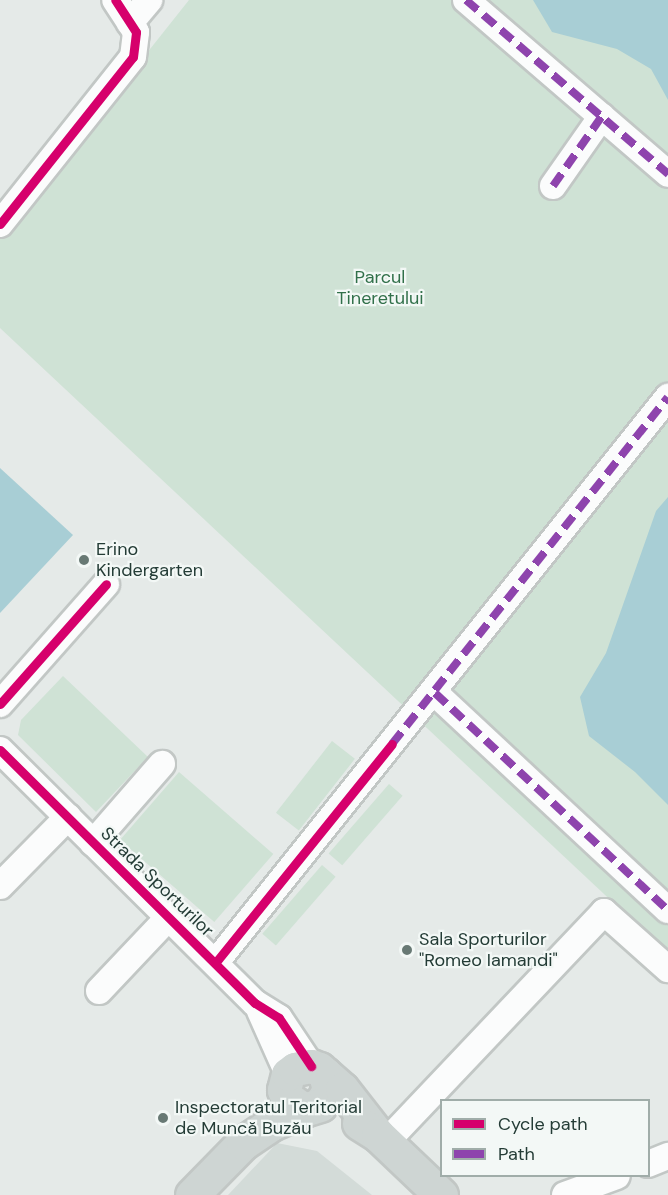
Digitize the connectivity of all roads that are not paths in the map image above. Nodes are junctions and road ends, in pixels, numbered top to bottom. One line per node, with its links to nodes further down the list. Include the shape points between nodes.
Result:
1 (115, 0): 4 (street)
2 (149, 0): 4 (street)
3 (466, 0): 5 (street)
4 (130, 23): 8 (street, via 138,42 133,57)
5 (602, 116): 6 (street); 7 (street)
6 (668, 174)
7 (553, 186)
8 (0, 224)
9 (668, 397): 11 (street)
10 (106, 584): 12 (street)
11 (435, 693): 18 (street); 20 (street)
12 (0, 704)
13 (0, 750): 15 (street, Strada Sporturilor)
14 (162, 764): 16 (street)
15 (68, 817): 16 (street, Strada Sporturilor); 17 (street)
16 (93, 843): 19 (street, Strada Sporturilor)
17 (0, 886)
18 (668, 910)
19 (168, 918): 20 (street, Strada Sporturilor); 22 (street)
20 (216, 962): 23 (street, Strada Sporturilor, via 255,1003 292,1032)
21 (668, 969): 25 (street, via 604,912)
22 (99, 991)
23 (302, 1074): 24 (main road, via 328,1090 326,1099); 25 (main road, Strada Sporturilor, via 361,1110); 26 (main road)
24 (308, 1109): 25 (main road, Strada Sporturilor, via 351,1117); 26 (main road, via 270,1124)
25 (382, 1138): 31 (main road, Strada Sporturilor)
26 (243, 1143): 30 (main road)
27 (668, 1156): 28 (street)
28 (650, 1163)
29 (614, 1177): 32 (street)
30 (192, 1195)
31 (441, 1195)
32 (565, 1195)

